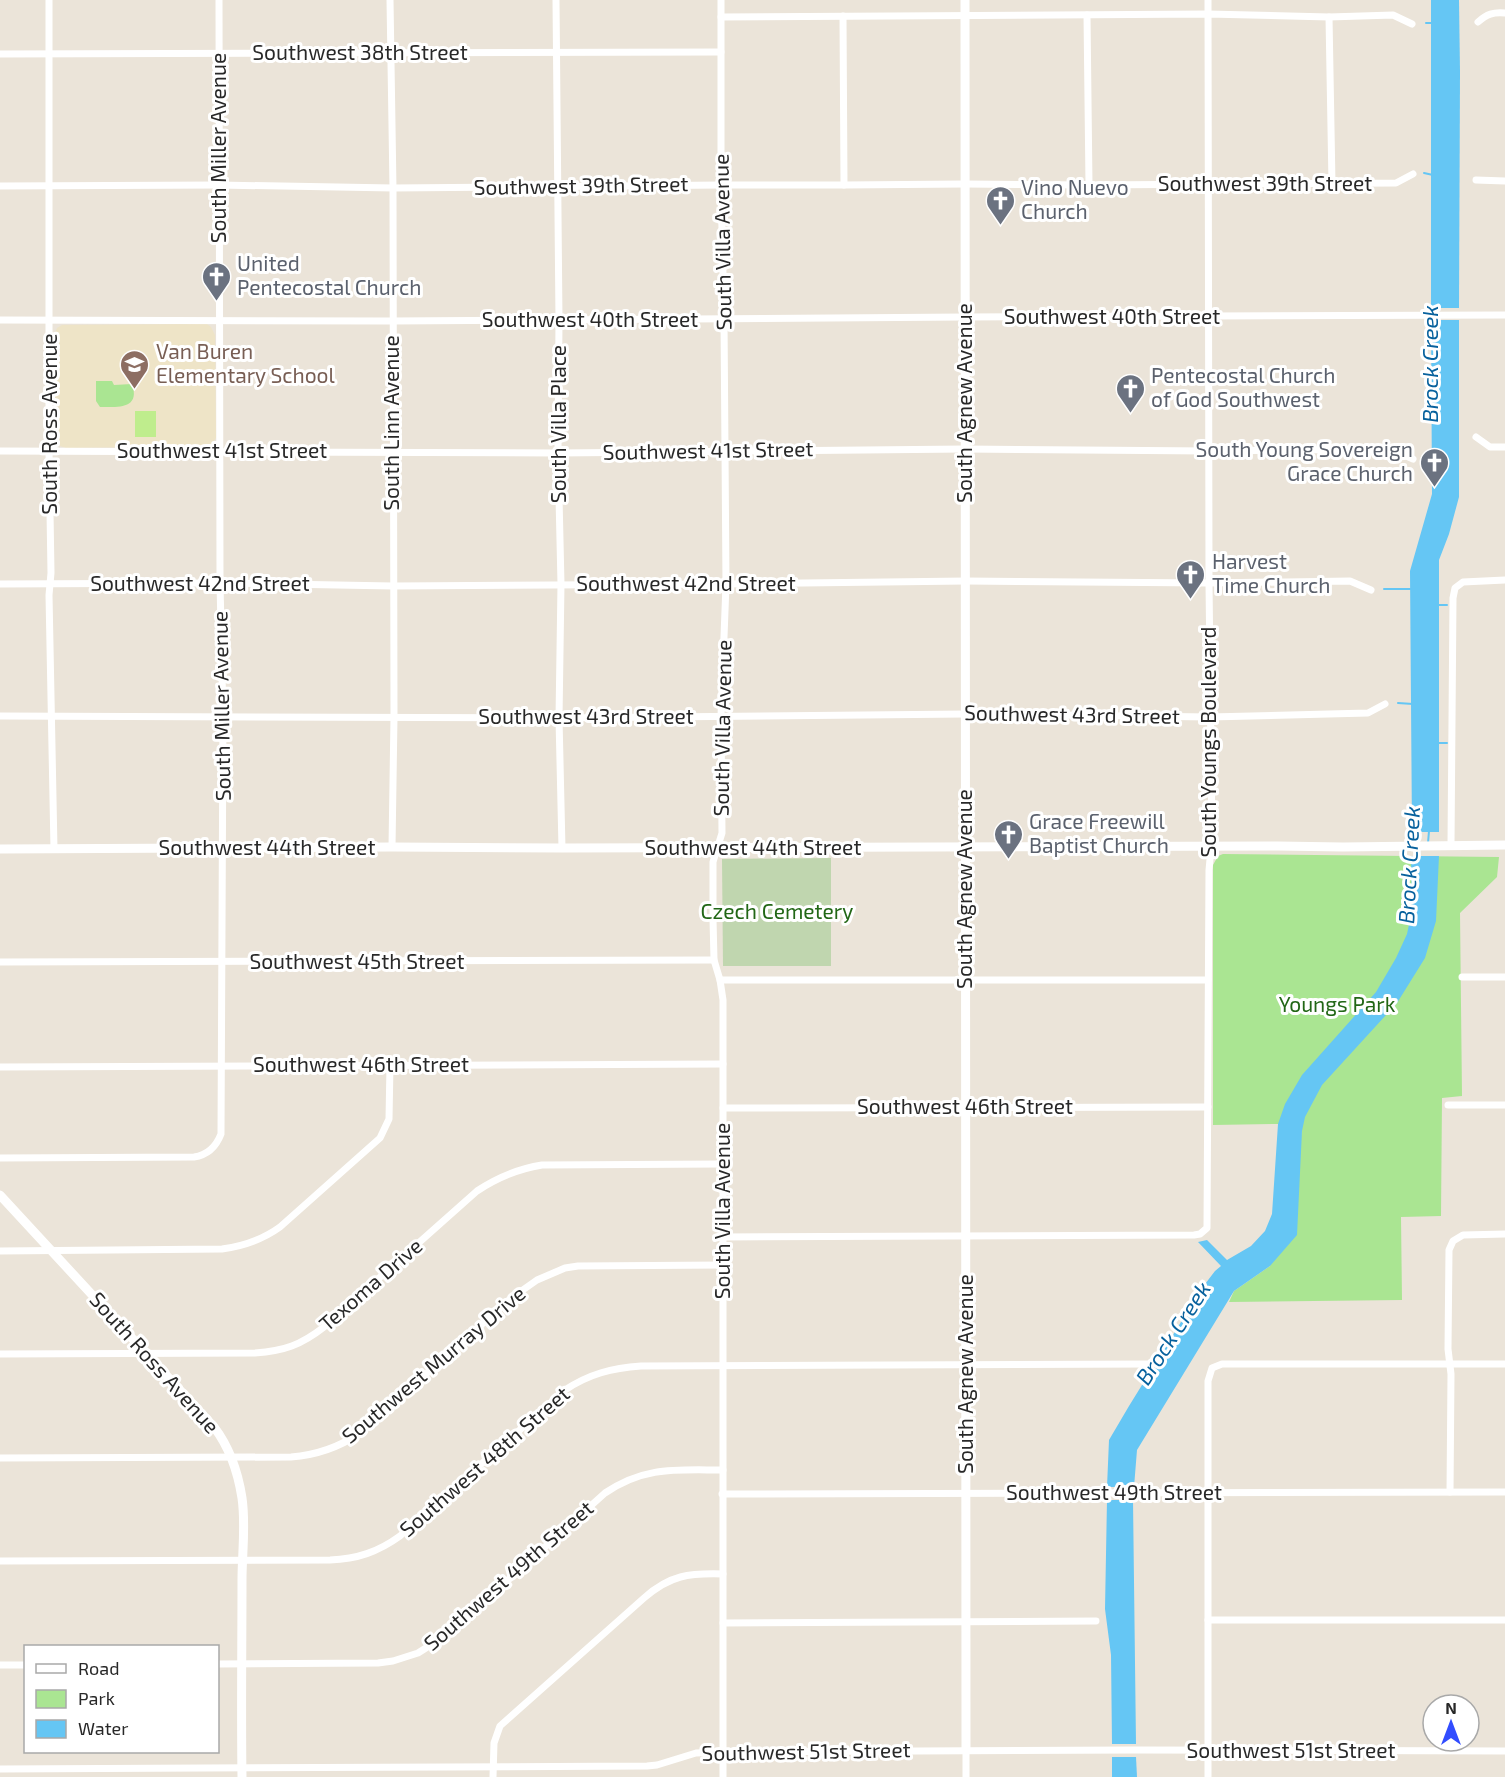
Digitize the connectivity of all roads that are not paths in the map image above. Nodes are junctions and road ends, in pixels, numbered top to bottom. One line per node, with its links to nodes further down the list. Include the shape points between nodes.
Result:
1 (50, 0): 21 (street, South Ross Avenue)
2 (219, 0): 22 (street, South Miller Avenue)
3 (390, 0): 17 (street, South Linn Avenue)
4 (556, 0): 18 (street, South Villa Place)
5 (721, 0): 13 (street, South Villa Avenue)
6 (965, 0): 10 (street, South Agnew Avenue)
7 (1208, 0): 9 (street, South Youngs Boulevard)
8 (1505, 13): 15 (street, via 1486,15)
9 (1208, 14): 11 (street); 14 (street); 29 (street, South Youngs Boulevard)
10 (964, 15): 11 (street); 12 (street); 27 (street, South Agnew Avenue)
11 (1087, 15): 34 (street)
12 (843, 16): 13 (street); 33 (street)
13 (721, 17): 19 (street, South Villa Avenue)
14 (1329, 17): 16 (street, via 1392,15); 28 (street)
15 (1478, 22)
16 (1412, 24)
17 (390, 52): 18 (street, Southwest 38th Street); 22 (street, Southwest 38th Street); 36 (street, South Linn Avenue)
18 (555, 52): 19 (street, Southwest 38th Street); 35 (street, South Villa Place)
19 (721, 52): 26 (street, South Villa Avenue)
20 (0, 54): 21 (street, Southwest 38th Street)
21 (49, 54): 22 (street, Southwest 38th Street); 31 (street, South Ross Avenue)
22 (219, 54): 32 (street, South Miller Avenue)
23 (1413, 174): 28 (street, Southwest 39th Street, via 1396,183)
24 (1476, 180): 25 (street)
25 (1505, 181)
26 (721, 184): 33 (street, Southwest 39th Street); 35 (street, Southwest 39th Street); 40 (street, South Villa Avenue)
27 (965, 184): 33 (street, Southwest 39th Street); 34 (street, Southwest 39th Street); 39 (street, South Agnew Avenue)
28 (1332, 184): 29 (street, Southwest 39th Street)
29 (1207, 185): 34 (street, Southwest 39th Street); 38 (street, South Youngs Boulevard)
30 (0, 186): 31 (street, Southwest 39th Street)
31 (49, 186): 32 (street, Southwest 39th Street); 42 (street, South Ross Avenue)
32 (219, 186): 36 (street, Southwest 39th Street); 43 (street, South Miller Avenue)
33 (844, 186)
34 (1089, 186)
35 (557, 187): 36 (street, Southwest 39th Street); 44 (street, South Villa Place)
36 (393, 188): 45 (street, South Linn Avenue)
37 (1505, 315): 38 (street, Southwest 40th Street)
38 (1209, 316): 39 (street, Southwest 40th Street); 53 (street, South Youngs Boulevard)
39 (965, 317): 40 (street, Southwest 40th Street); 48 (street, South Agnew Avenue)
40 (724, 319): 44 (street, Southwest 40th Street); 52 (street, South Villa Avenue)
41 (0, 320): 42 (street, Southwest 40th Street)
42 (49, 320): 43 (street, Southwest 40th Street); 51 (street, South Ross Avenue)
43 (220, 320): 45 (street, Southwest 40th Street); 49 (street, South Miller Avenue)
44 (559, 320): 45 (street, Southwest 40th Street); 55 (street, South Villa Place)
45 (392, 321): 54 (street, South Linn Avenue)
46 (1476, 437): 47 (street, via 1490,447)
47 (1505, 447)
48 (965, 449): 52 (street, Southwest 41st Street); 53 (street, Southwest 41st Street); 58 (street, South Agnew Avenue)
49 (221, 450): 51 (street, Southwest 41st Street); 54 (street, Southwest 41st Street); 62 (street, South Miller Avenue)
50 (0, 451): 51 (street, Southwest 41st Street)
51 (49, 451): 61 (street, South Ross Avenue)
52 (726, 451): 55 (street, Southwest 41st Street); 64 (street, South Villa Avenue)
53 (1209, 451): 56 (street, Southwest 41st Street, via 1391,449); 59 (street, South Youngs Boulevard)
54 (393, 453): 55 (street, Southwest 41st Street); 65 (street, South Linn Avenue)
55 (558, 453): 63 (street, South Villa Place)
56 (1413, 459)
57 (1505, 580): 76 (street, via 1464,582 1455,588 1453,597)
58 (966, 581): 59 (street, Southwest 42nd Street); 64 (street, Southwest 42nd Street); 68 (street, South Agnew Avenue)
59 (1209, 583): 66 (street, Southwest 42nd Street, via 1350,581); 74 (street, South Youngs Boulevard)
60 (0, 584): 61 (street, Southwest 42nd Street)
61 (50, 584): 62 (street, Southwest 42nd Street); 70 (street, South Ross Avenue)
62 (220, 584): 65 (street, Southwest 42nd Street); 71 (street, South Miller Avenue)
63 (561, 584): 64 (street, Southwest 42nd Street); 65 (street, Southwest 42nd Street); 75 (street, South Villa Place)
64 (726, 584): 73 (street, South Villa Avenue)
65 (393, 586): 72 (street, South Linn Avenue)
66 (1371, 590)
67 (1385, 704): 74 (street, Southwest 43rd Street, via 1368,713)
68 (965, 714): 73 (street, Southwest 43rd Street); 74 (street, Southwest 43rd Street); 83 (street, South Agnew Avenue)
69 (0, 716): 70 (street, Southwest 43rd Street)
70 (52, 716): 71 (street, Southwest 43rd Street); 85 (street, South Ross Avenue)
71 (223, 717): 72 (street, Southwest 43rd Street); 81 (street, South Miller Avenue)
72 (394, 717): 75 (street, Southwest 43rd Street); 79 (street, South Linn Avenue)
73 (722, 717): 75 (street, Southwest 43rd Street); 80 (street, South Villa Avenue, via 722,833)
74 (1210, 717): 78 (street, South Youngs Boulevard)
75 (559, 718): 82 (street, South Villa Place)
76 (1451, 844): 77 (street, Southwest 44th Street); 78 (street, Southwest 44th Street)
77 (1505, 845)
78 (1211, 846): 83 (street, Southwest 44th Street); 93 (street, South Youngs Boulevard)
79 (392, 847): 81 (street, Southwest 44th Street); 82 (street, Southwest 44th Street)
80 (718, 847): 82 (street, Southwest 44th Street); 83 (street, Southwest 44th Street); 86 (street, South Villa Avenue, via 713,862)
81 (223, 848): 85 (street, Southwest 44th Street); 87 (street, South Miller Avenue)
82 (562, 848)
83 (965, 848): 91 (street, South Agnew Avenue)
84 (0, 849): 85 (street, Southwest 44th Street)
85 (54, 849)
86 (714, 960): 87 (street, Southwest 45th Street); 92 (street, South Villa Avenue)
87 (221, 962): 88 (street, Southwest 45th Street); 96 (street, South Miller Avenue)
88 (0, 963)
89 (1462, 977): 90 (street)
90 (1505, 977)
91 (965, 978): 92 (street); 93 (street); 100 (street, South Agnew Avenue)
92 (720, 980): 94 (street, South Villa Avenue)
93 (1208, 980): 101 (street, South Youngs Boulevard)
94 (723, 1064): 95 (street, Southwest 46th Street); 102 (street, South Villa Avenue)
95 (390, 1065): 96 (street, Southwest 46th Street); 110 (street, via 391,1106 380,1138 264,1238 222,1249)
96 (222, 1066): 97 (street, Southwest 46th Street); 103 (street, South Miller Avenue, via 221,1134 206,1154 188,1158)
97 (0, 1067)
98 (1505, 1105): 99 (street)
99 (1448, 1106)
100 (964, 1107): 101 (street, Southwest 46th Street); 102 (street, Southwest 46th Street); 107 (street, South Agnew Avenue)
101 (1208, 1107): 107 (street, South Youngs Boulevard, via 1208,1222 1204,1232)
102 (723, 1108): 104 (street, South Villa Avenue)
103 (0, 1158)
104 (722, 1164): 108 (street, South Villa Avenue); 113 (street, Texoma Drive, via 555,1165 517,1170 477,1191 324,1327 300,1343 255,1353)
105 (0, 1195): 110 (street, South Ross Avenue)
106 (1505, 1234): 115 (street, via 1463,1235 1452,1241 1448,1258)
107 (966, 1236): 108 (street); 117 (street, South Agnew Avenue)
108 (723, 1237): 111 (street, South Villa Avenue)
109 (0, 1251): 110 (street)
110 (52, 1251): 113 (street, South Ross Avenue)
111 (723, 1265): 118 (street, South Villa Avenue); 119 (street, Southwest Murray Drive, via 585,1265 551,1273 510,1299 348,1442 307,1456)
112 (0, 1354): 113 (street, Texoma Drive)
113 (146, 1354): 119 (street, South Ross Avenue, via 214,1427)
114 (1150, 1364): 117 (street, Southwest 48th Street)
115 (1450, 1364): 116 (street); 123 (street, via 1222,1364 1212,1368 1208,1381); 124 (street)
116 (1505, 1364)
117 (966, 1365): 118 (street, Southwest 48th Street); 122 (street, South Agnew Avenue)
118 (723, 1366): 121 (street, South Villa Avenue); 127 (street, Southwest 48th Street, via 626,1367 576,1383 379,1550 356,1558 330,1560)
119 (232, 1457): 120 (street, Southwest Murray Drive); 127 (street, South Ross Avenue, via 243,1508)
120 (0, 1458)
121 (723, 1470): 126 (street, South Villa Avenue); 136 (street, Southwest 49th Street, via 659,1471 617,1485 448,1634 418,1653 378,1663)
122 (965, 1492): 123 (street, Southwest 49th Street); 126 (street, Southwest 49th Street); 132 (street, South Agnew Avenue)
123 (1208, 1492): 124 (street, Southwest 49th Street); 130 (street)
124 (1450, 1492): 125 (street, Southwest 49th Street)
125 (1505, 1492)
126 (722, 1494): 129 (street, South Villa Avenue)
127 (242, 1560): 128 (street, Southwest 48th Street); 136 (street, South Ross Avenue)
128 (0, 1561)
129 (723, 1574): 134 (street, South Villa Avenue); 143 (street, via 678,1576 653,1589 500,1726 495,1737)
130 (1208, 1620): 131 (street); 140 (street)
131 (1505, 1620)
132 (965, 1621): 133 (street); 134 (street); 139 (street, South Agnew Avenue)
133 (1096, 1621)
134 (723, 1623): 142 (street, South Villa Avenue)
135 (219, 1664): 136 (street, Southwest 49th Street)
136 (242, 1664): 145 (street, South Ross Avenue)
137 (0, 1665): 138 (street)
138 (24, 1665)
139 (966, 1750): 140 (street, Southwest 51st Street); 142 (street, Southwest 51st Street); 148 (street, South Agnew Avenue)
140 (1208, 1750): 141 (street, Southwest 51st Street); 149 (street)
141 (1505, 1751)
142 (723, 1752): 143 (street, Southwest 51st Street, via 696,1753 647,1766); 147 (street, South Villa Avenue)
143 (493, 1767): 145 (street, Southwest 51st Street); 146 (street)
144 (0, 1769): 145 (street, Southwest 51st Street)
145 (242, 1773)
146 (493, 1777)
147 (723, 1777)
148 (966, 1777)
149 (1208, 1777)

